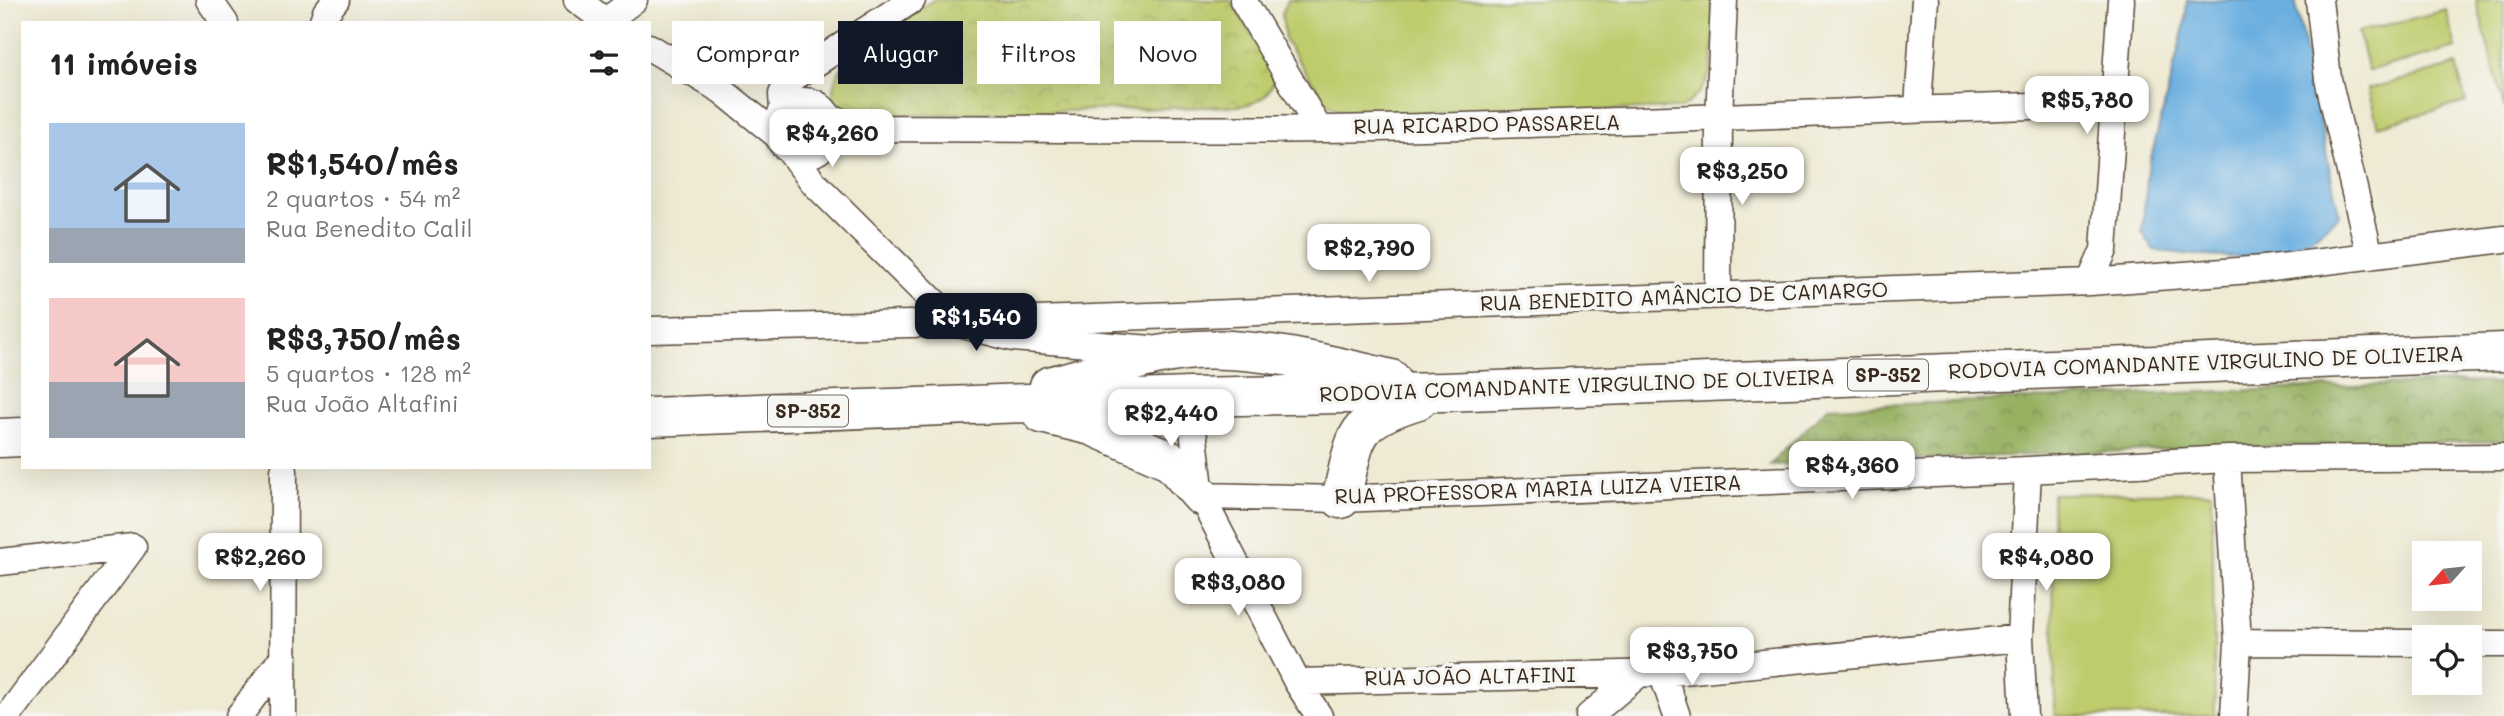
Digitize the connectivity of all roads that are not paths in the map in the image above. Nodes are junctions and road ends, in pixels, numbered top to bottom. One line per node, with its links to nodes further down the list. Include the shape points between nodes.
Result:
1 (209, 0): 11 (street)
2 (337, 0): 12 (street)
3 (577, 0): 13 (street)
4 (634, 0): 14 (street)
5 (912, 0): 16 (street)
6 (1243, 0): 22 (street)
7 (1724, 0): 19 (street)
8 (1925, 0): 18 (street)
9 (2121, 0): 17 (street)
10 (2319, 0): 25 (street, via 2328,79)
11 (224, 21)
12 (324, 21)
13 (606, 21)
14 (608, 21)
15 (651, 48): 20 (street, via 721,90 750,94)
16 (833, 54): 20 (street, via 785,86); 21 (street)
17 (2112, 104): 18 (street, RUA RICARDO PASSARELA); 26 (street, via 2104,250)
18 (1918, 107): 19 (street, RUA RICARDO PASSARELA)
19 (1719, 119): 22 (street, RUA RICARDO PASSARELA); 27 (street)
20 (783, 127): 21 (street, via 806,155); 21 (street, via 796,102 804,100); 23 (street, via 800,168)
21 (825, 128): 22 (street, RUA RICARDO PASSARELA); 23 (street)
22 (1319, 129)
23 (838, 204): 28 (street)
24 (2504, 239): 25 (street, RUA BENEDITO AMÂNCIO DE CAMARGO)
25 (2370, 256): 26 (street, RUA BENEDITO AMÂNCIO DE CAMARGO)
26 (2090, 282): 27 (street, RUA BENEDITO AMÂNCIO DE CAMARGO)
27 (1718, 295): 28 (street, RUA BENEDITO AMÂNCIO DE CAMARGO)
28 (955, 323): 29 (street, RUA BENEDITO AMÂNCIO DE CAMARGO); 31 (street, via 1013,338)
29 (651, 330)
30 (2504, 339): 33 (highway)
31 (1184, 351): 35 (highway, via 1224,350 1340,367); 36 (highway); 37 (highway)
32 (2504, 352): 33 (highway, RODOVIA COMANDANTE VIRGULINO DE OLIVEIRA)
33 (2333, 359): 34 (highway); 35 (highway, RODOVIA COMANDANTE VIRGULINO DE OLIVEIRA / SP-352)
34 (2504, 367)
35 (1444, 392): 36 (highway, RODOVIA COMANDANTE VIRGULINO DE OLIVEIRA / SP-352); 46 (highway, via 1382,411 1357,434)
36 (1189, 397): 37 (highway, RODOVIA COMANDANTE VIRGULINO DE OLIVEIRA / SP-352); 45 (street)
37 (967, 404): 38 (highway, RODOVIA COMANDANTE VIRGULINO DE OLIVEIRA / SP-352); 45 (highway, via 1092,426 1169,460)
38 (651, 417)
39 (21, 437): 40 (highway)
40 (0, 438)
41 (2504, 457): 42 (street, RUA PROFESSORA MARIA LUIZA VIEIRA)
42 (2227, 458): 44 (street, RUA PROFESSORA MARIA LUIZA VIEIRA); 49 (street)
43 (286, 469): 53 (street)
44 (2028, 470): 46 (street, RUA PROFESSORA MARIA LUIZA VIEIRA); 48 (street)
45 (1201, 496): 46 (street, RUA PROFESSORA MARIA LUIZA VIEIRA); 55 (street)
46 (1341, 499)
47 (0, 562): 56 (street, via 132,547)
48 (2020, 638): 54 (street, RUA JOÃO ALTAFINI); 62 (street)
49 (2238, 642): 50 (street); 63 (street)
50 (2412, 643)
51 (2482, 643): 52 (street)
52 (2504, 644)
53 (284, 656): 57 (street); 58 (street)
54 (1651, 673): 55 (street, RUA JOÃO ALTAFINI); 60 (street); 61 (street)
55 (1297, 681): 59 (street)
56 (8, 716)
57 (239, 716)
58 (283, 716)
59 (1319, 716)
60 (1589, 716)
61 (1677, 716)
62 (2024, 716)
63 (2234, 716)

